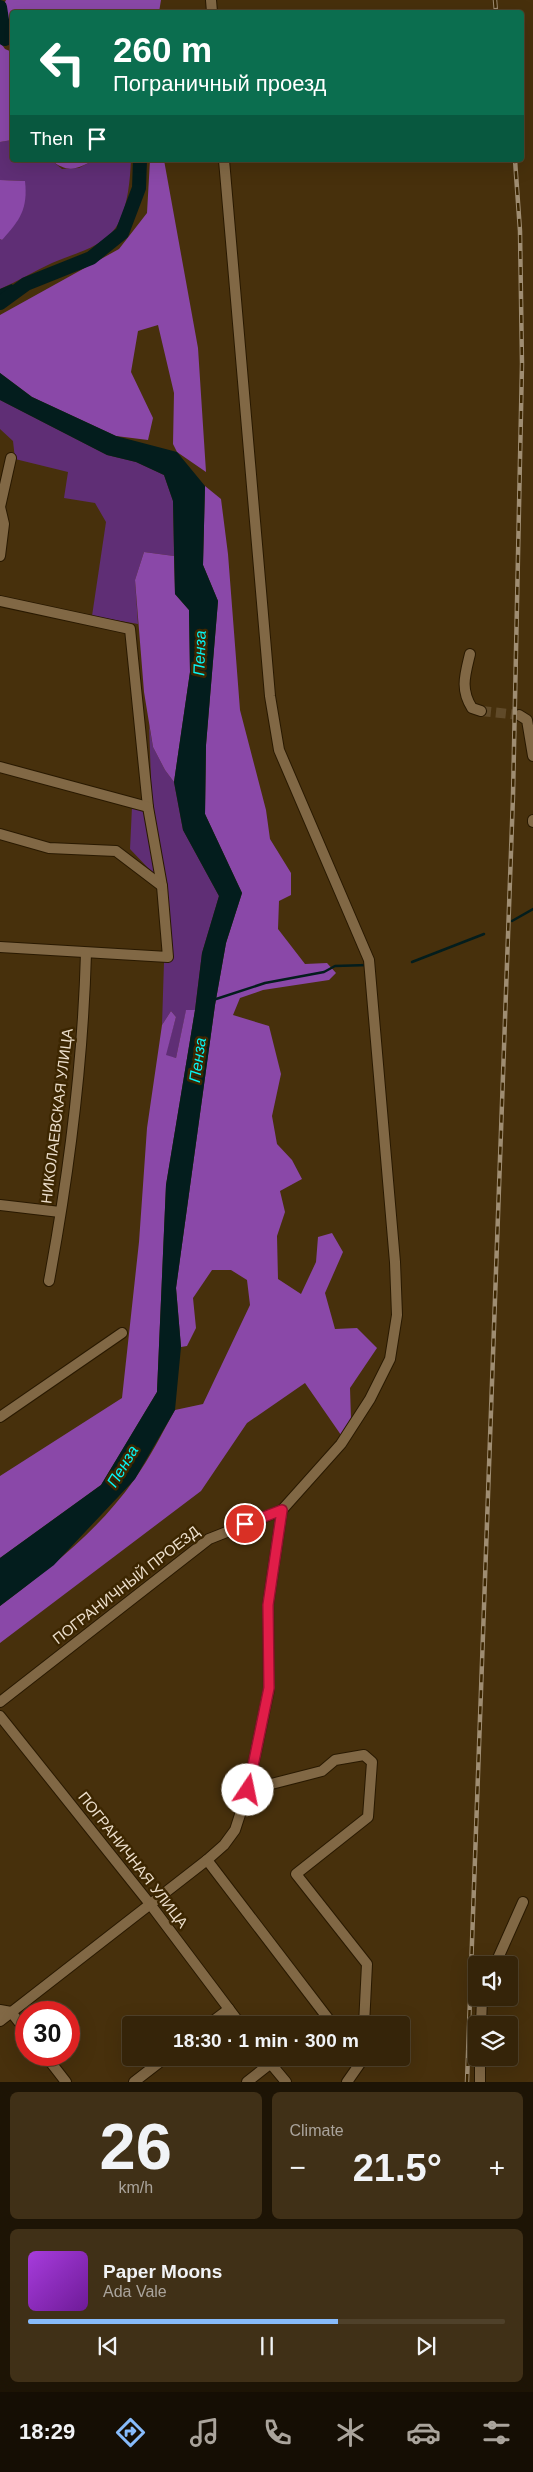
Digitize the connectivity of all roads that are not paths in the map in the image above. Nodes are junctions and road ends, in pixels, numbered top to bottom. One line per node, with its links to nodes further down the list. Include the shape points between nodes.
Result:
1 (224, 162): 20 (street, via 270,696 279,750 369,960 395,1262 396,1324 390,1359 370,1399 341,1444)
2 (11, 458): 3 (street, via 0,507 4,524)
3 (0, 556)
4 (0, 601): 10 (street, via 130,629)
5 (470, 654): 6 (street, via 463,684 465,697 472,708)
6 (481, 711)
7 (519, 715): 8 (street, via 527,720)
8 (533, 756)
9 (0, 767): 10 (street)
10 (148, 807): 12 (street)
11 (0, 834): 12 (street, via 49,848 116,851)
12 (162, 886): 14 (street, via 168,957)
13 (0, 947): 14 (street)
14 (86, 953): 16 (street, НИКОЛАЕВСКАЯ УЛИЦА, via 84,1017)
15 (0, 1205): 16 (street)
16 (60, 1212): 17 (street, НИКОЛАЕВСКАЯ УЛИЦА)
17 (49, 1281)
18 (122, 1333): 19 (street)
19 (0, 1417)
20 (282, 1510): 21 (street, ПОГРАНИЧНЫЙ ПРОЕЗД, via 209,1538); 23 (street, via 268,1605 269,1688)
21 (0, 1702)
22 (0, 1716): 26 (street, ПОГРАНИЧНАЯ УЛИЦА)
23 (248, 1790): 24 (street, via 235,1830); 35 (street, via 322,1771 335,1760 364,1755 372,1762 368,1817 296,1874 367,1964)
24 (208, 1860): 26 (street); 34 (street)
25 (523, 1902): 27 (street)
26 (150, 1904): 28 (street, ПОГРАНИЧНАЯ УЛИЦА); 30 (street)
27 (499, 1956)
28 (229, 2009): 32 (street); 33 (street, ПОГРАНИЧНАЯ УЛИЦА)
29 (0, 2010): 30 (street)
30 (12, 2012): 31 (street); 36 (street)
31 (15, 2016)
32 (220, 2016)
33 (234, 2016)
34 (326, 2016)
35 (364, 2016)
36 (0, 2021)
37 (54, 2066): 43 (street)
38 (155, 2066): 44 (street)
39 (263, 2066): 45 (street)
40 (274, 2066): 46 (street)
41 (356, 2066): 47 (street)
42 (480, 2066): 48 (street)
43 (66, 2082)
44 (134, 2082)
45 (246, 2082)
46 (286, 2082)
47 (347, 2082)
48 (480, 2082)

